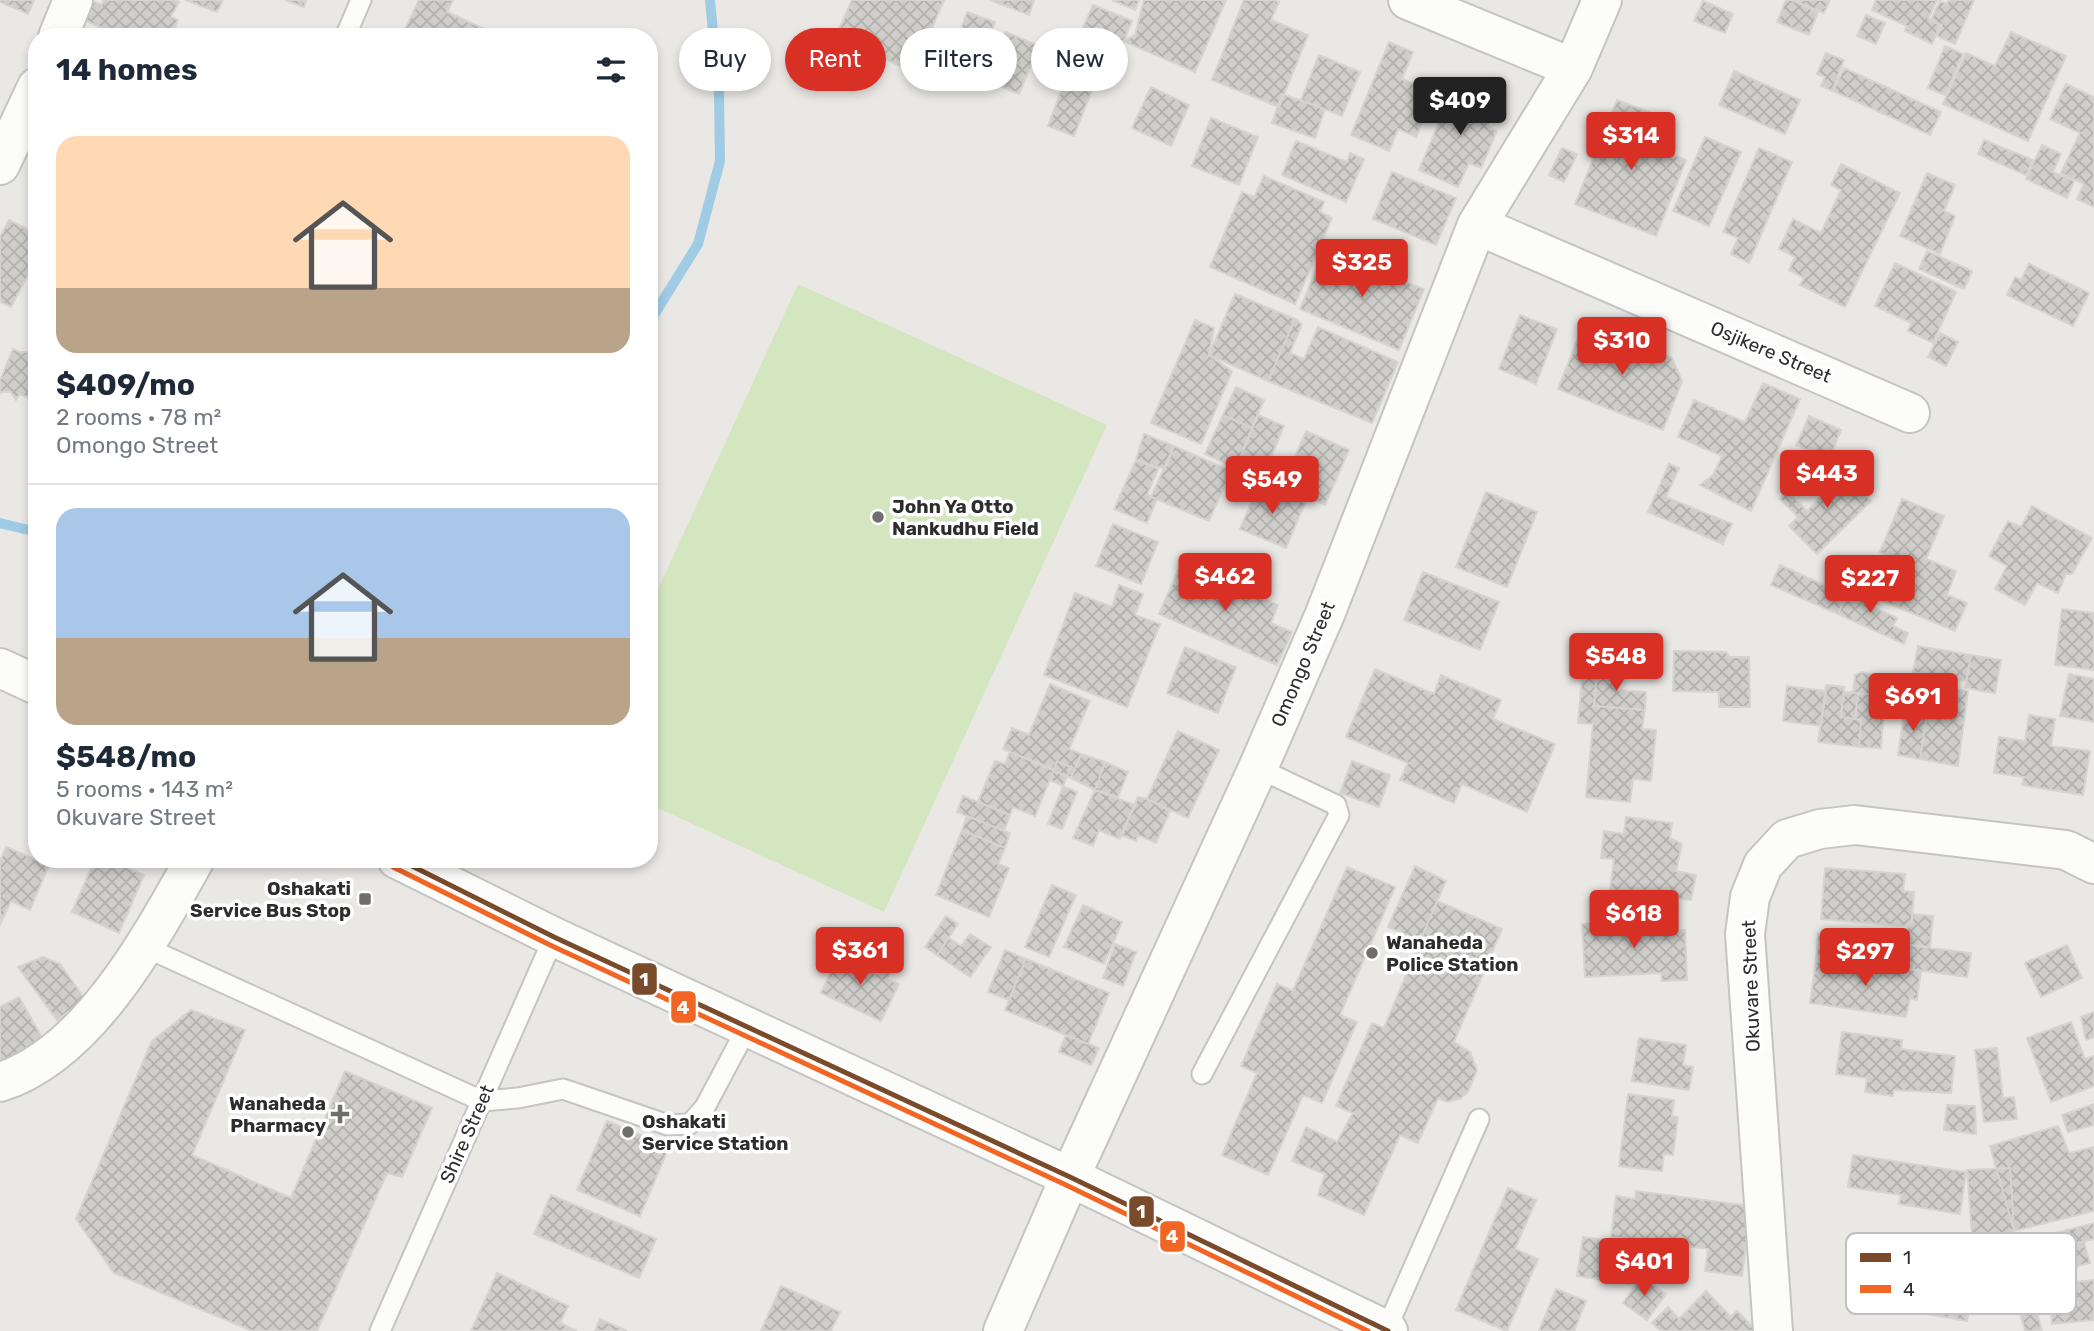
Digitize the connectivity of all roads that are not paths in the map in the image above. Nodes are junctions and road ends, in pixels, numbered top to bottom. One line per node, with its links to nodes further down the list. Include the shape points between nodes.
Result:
1 (73, 0): 5 (street)
2 (361, 0): 6 (lane)
3 (1408, 0): 7 (street)
4 (1602, 0): 7 (street, Omongo Street)
5 (62, 28)
6 (349, 28)
7 (1573, 68): 10 (street, Omongo Street)
8 (28, 106): 9 (street)
9 (0, 165)
10 (1478, 225): 11 (street, Osjikere Street); 14 (street, Omongo Street, via 1325,614)
11 (1910, 413)
12 (0, 668): 13 (street)
13 (28, 681)
14 (1258, 768): 21 (lane, via 1336,805 1339,816); 25 (street, Omongo Street)
15 (2094, 864): 29 (street, Okuvare Street, via 2066,850 1855,825 1787,839 1763,866 1750,897 1745,934)
16 (190, 868): 19 (street)
17 (415, 868): 18 (street)
18 (554, 937): 20 (street); 23 (lane, Shire Street)
19 (145, 947): 22 (street, via 76,1032 52,1055); 23 (lane)
20 (747, 1028): 23 (lane, via 705,1107 691,1124 668,1125 563,1089); 25 (street)
21 (1202, 1074)
22 (6, 1085)
23 (482, 1101): 26 (lane, Shire Street)
24 (1479, 1119): 28 (lane)
25 (1070, 1177): 27 (street, Omongo Street); 28 (street)
26 (380, 1331)
27 (1003, 1331)
28 (1387, 1331)
29 (1773, 1331)

